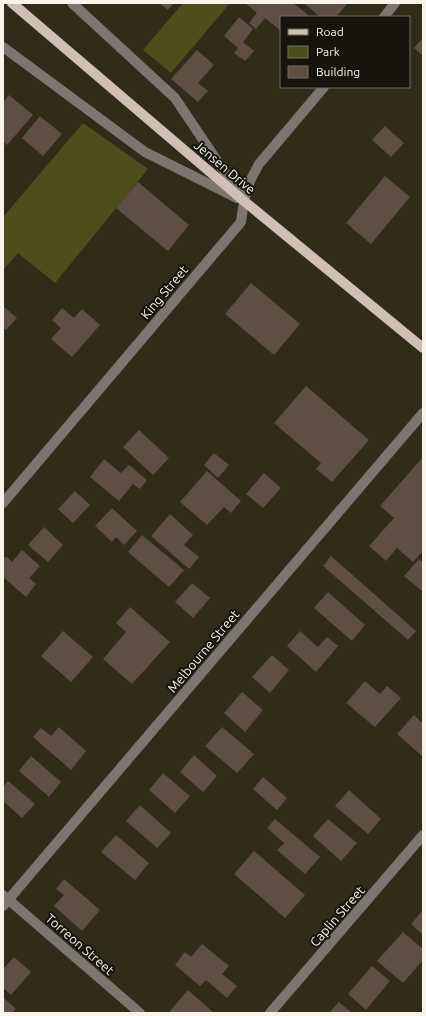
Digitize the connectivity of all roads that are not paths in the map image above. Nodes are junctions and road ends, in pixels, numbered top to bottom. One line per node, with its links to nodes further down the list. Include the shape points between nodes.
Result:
1 (12, 3): 7 (main road, Jensen Drive)
2 (72, 3): 7 (street, via 175,98)
3 (396, 3): 4 (street)
4 (385, 16)
5 (3, 47): 7 (street, via 145,152)
6 (323, 88): 7 (street, King Street, via 259,164)
7 (244, 201): 8 (main road, Jensen Drive); 10 (street, King Street, via 241,222)
8 (423, 348)
9 (423, 413): 12 (street, Melbourne Street)
10 (3, 503)
11 (423, 835): 14 (street, Caplin Street)
12 (5, 900): 13 (street, Torreon Street)
13 (140, 1013)
14 (270, 1013)

